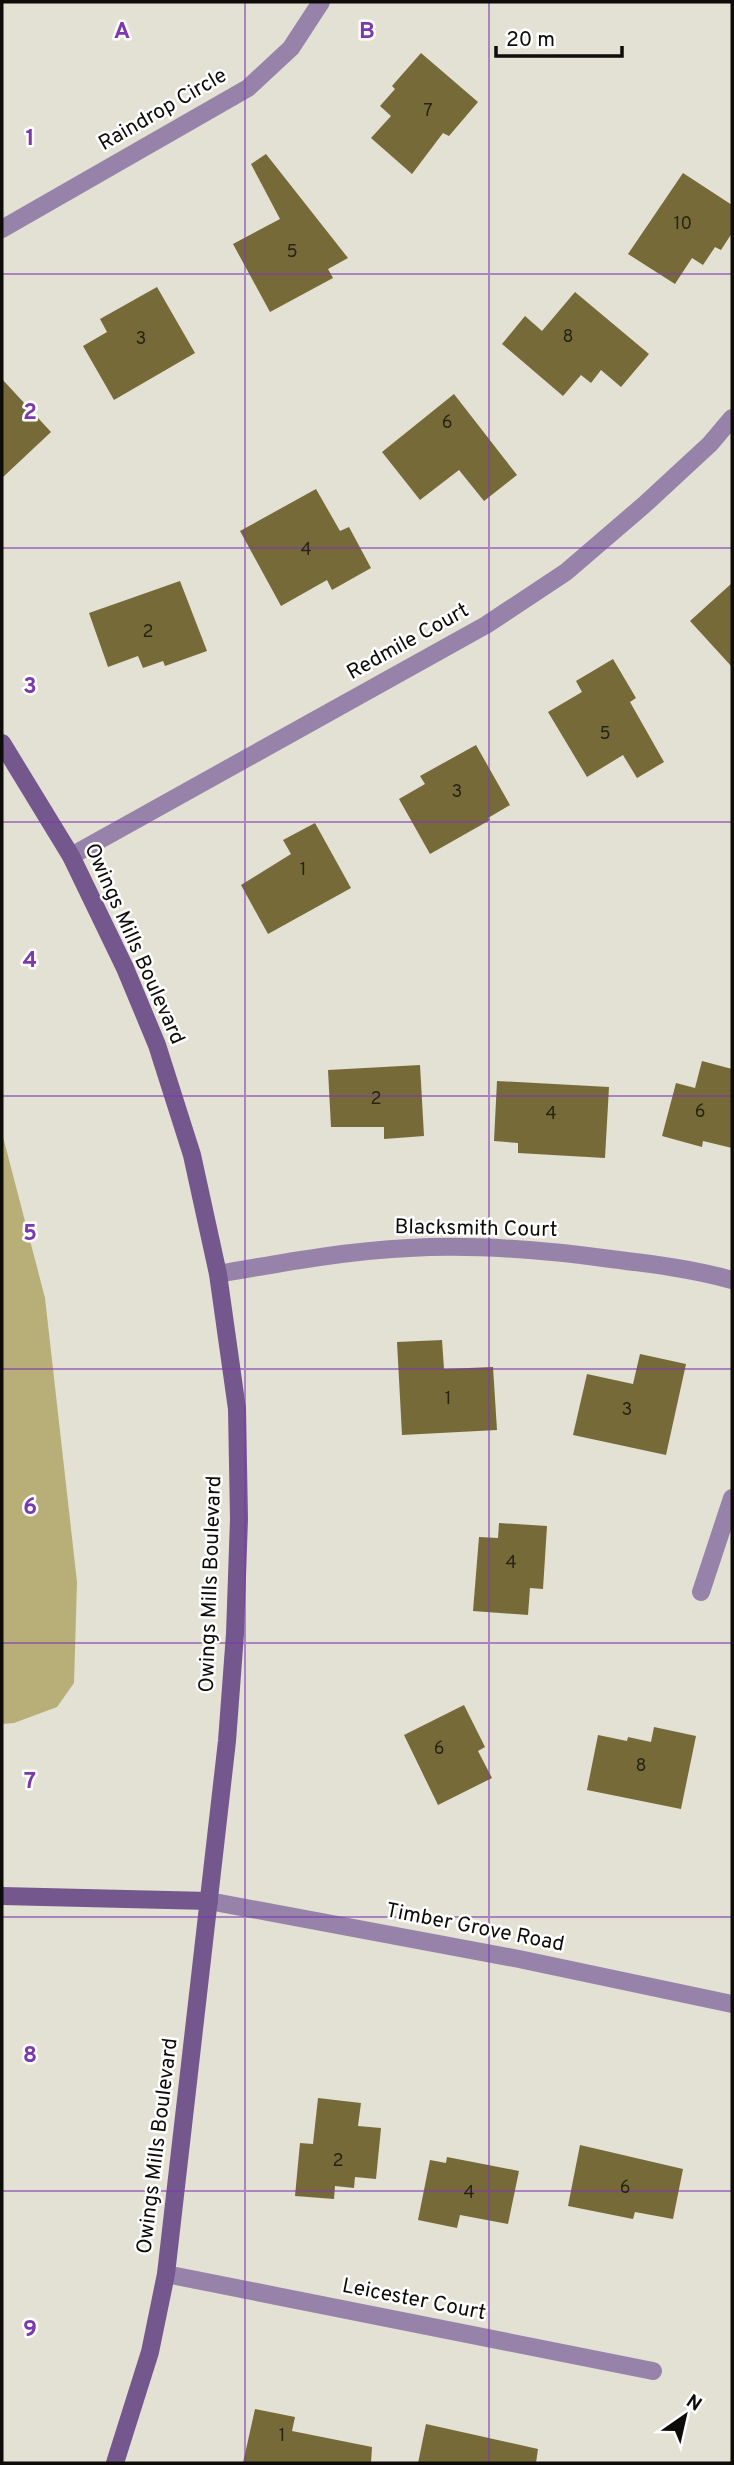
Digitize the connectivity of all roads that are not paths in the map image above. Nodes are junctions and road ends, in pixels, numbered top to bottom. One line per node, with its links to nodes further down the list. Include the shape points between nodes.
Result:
1 (321, 2): 2 (street, Raindrop Circle, via 291,48 248,88)
2 (2, 229)
3 (732, 418): 5 (street, Redmile Court, via 644,505 555,579 486,625)
4 (2, 743): 5 (main road, Owings Mills Boulevard)
5 (71, 856): 6 (main road, Owings Mills Boulevard, via 157,1045 192,1155)
6 (218, 1273): 7 (street, Blacksmith Court, via 344,1254 467,1247 563,1252); 11 (main road, Owings Mills Boulevard, via 237,1409 239,1519 230,1701)
7 (732, 1280)
8 (732, 1498): 9 (street)
9 (701, 1592)
10 (2, 1896): 11 (main road)
11 (209, 1901): 12 (street, Timber Grove Road); 13 (main road, Owings Mills Boulevard)
12 (732, 2004)
13 (166, 2274): 14 (street, Leicester Court); 15 (main road, Owings Mills Boulevard, via 150,2352)
14 (653, 2371)
15 (115, 2463)

